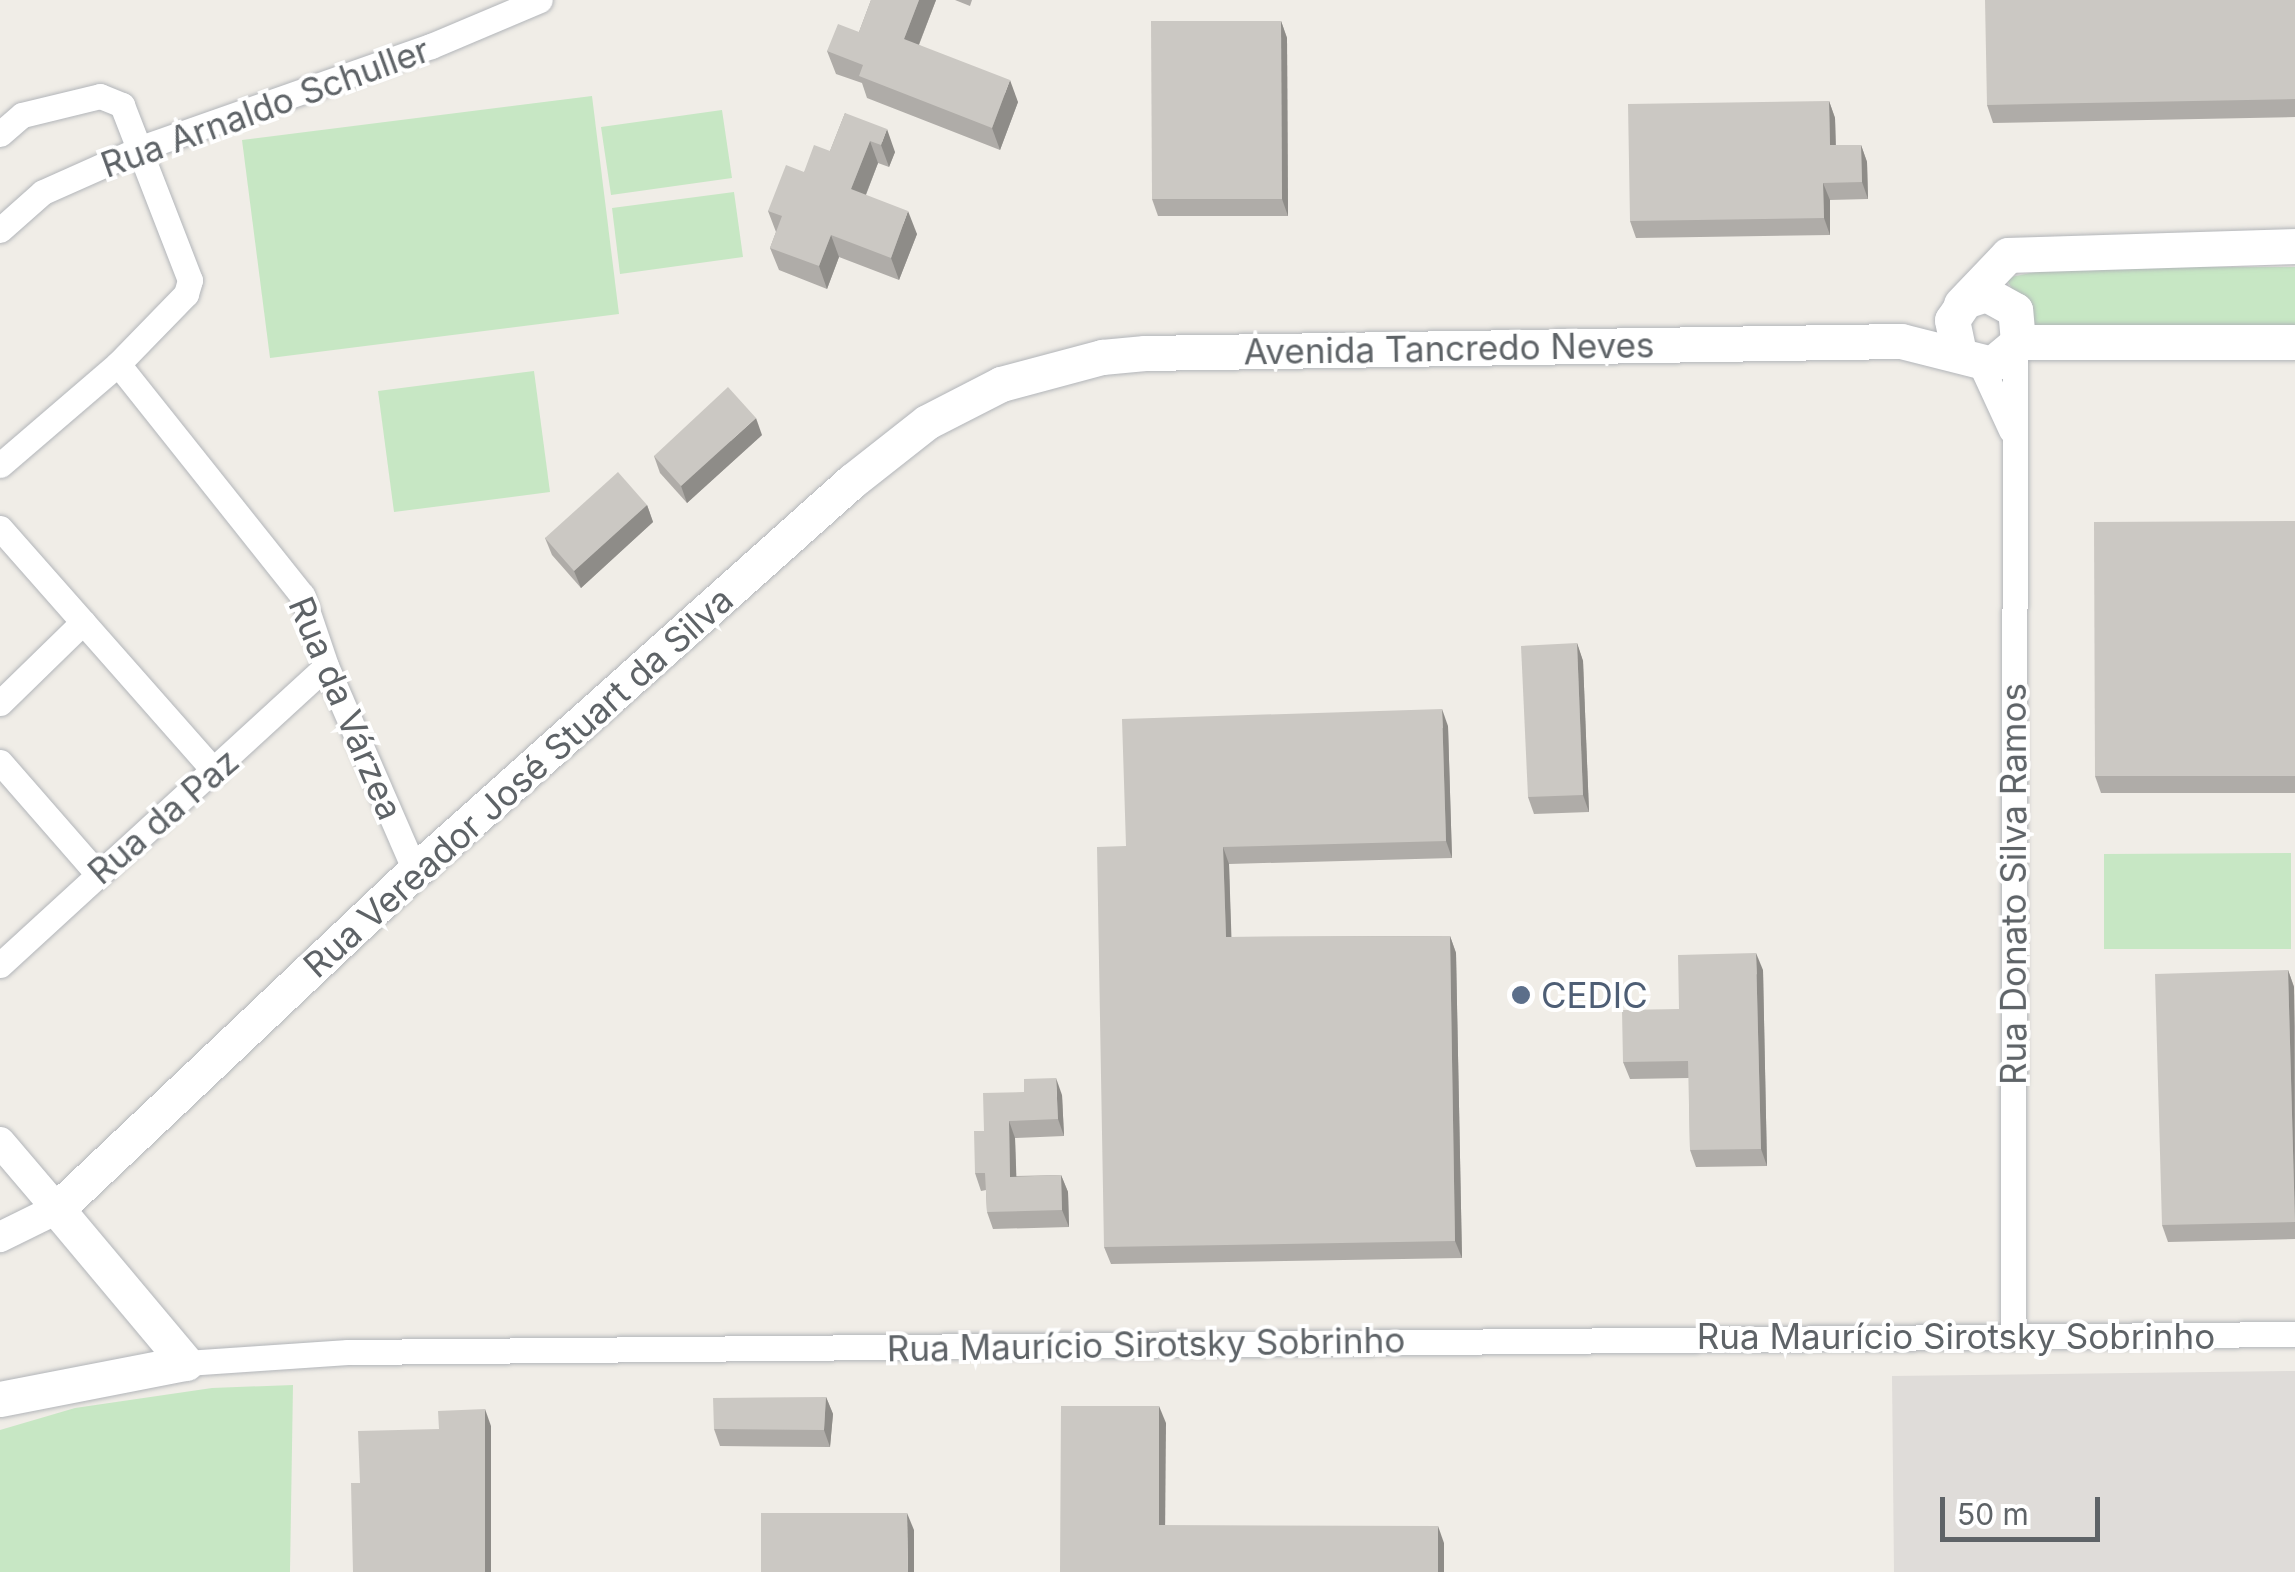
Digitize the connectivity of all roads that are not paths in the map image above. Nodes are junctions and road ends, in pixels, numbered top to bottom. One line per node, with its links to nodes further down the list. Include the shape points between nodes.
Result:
1 (540, 0): 4 (street, Rua Arnaldo Schuller)
2 (11, 113): 3 (street); 4 (street, via 112,98)
3 (0, 134)
4 (144, 148): 5 (street, Rua Arnaldo Schuller, via 43,192); 12 (street, via 190,280 186,294)
5 (0, 230)
6 (2295, 246): 7 (main road, Avenida Tancredo Neves, via 2008,255)
7 (1957, 309): 8 (main road, Avenida Tancredo Neves); 10 (main road, via 1975,296 1997,296 2014,310); 11 (main road, via 1951,331)
8 (1901, 341): 11 (main road, Avenida Tancredo Neves); 13 (main road, Avenida Tancredo Neves, via 1145,353 1102,357)
9 (2295, 342): 10 (main road)
10 (2017, 344): 11 (main road, via 2003,360); 14 (street, Rua Donato Silva Ramos)
11 (1970, 358): 14 (street, Rua Donato Silva Ramos)
12 (118, 364): 15 (street); 18 (street, Rua da Várzea, via 292,580)
13 (1001, 384): 22 (main road, Rua Vereador José Stuart da Silva, via 927,422 852,481)
14 (2014, 434): 28 (street, Rua Donato Silva Ramos)
15 (0, 464)
16 (0, 528): 17 (street)
17 (83, 622): 19 (street); 21 (street)
18 (326, 666): 21 (street, Rua da Paz); 22 (street, Rua da Várzea)
19 (0, 702)
20 (0, 762): 23 (street)
21 (215, 772): 23 (street, Rua da Paz)
22 (415, 872): 26 (main road, Rua Vereador José Stuart da Silva)
23 (97, 873): 24 (street, Rua da Paz)
24 (0, 965)
25 (0, 1142): 26 (street)
26 (57, 1209): 27 (street); 30 (main road)
27 (0, 1237)
28 (2014, 1334): 29 (street, Rua Maurício Sirotsky Sobrinho); 30 (street, Rua Maurício Sirotsky Sobrinho, via 348,1352)
29 (2295, 1334)
30 (186, 1362): 31 (main road, Rua Maurício Sirotsky Sobrinho)
31 (0, 1399)

